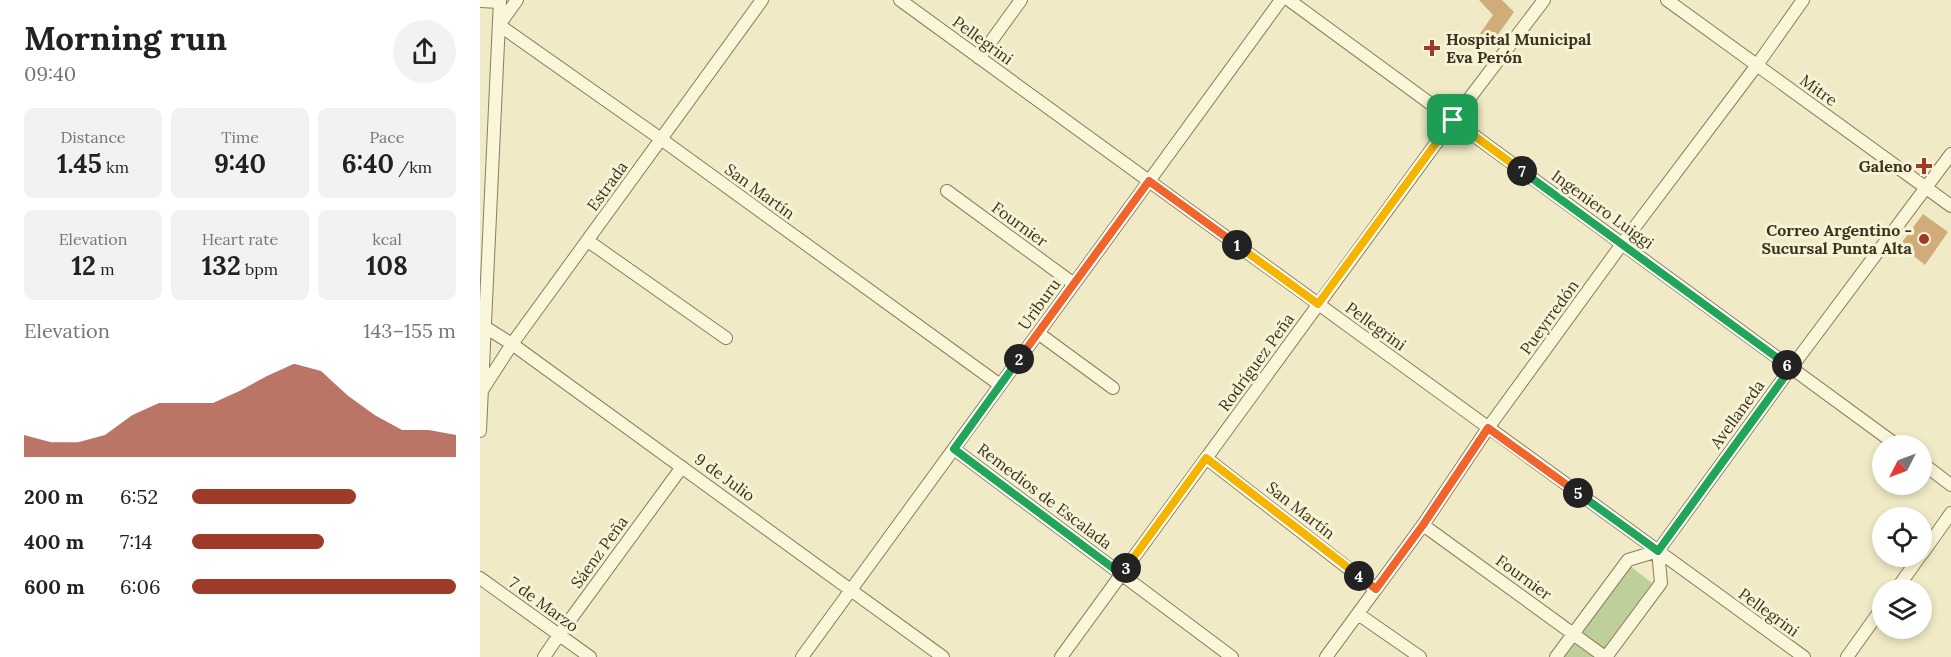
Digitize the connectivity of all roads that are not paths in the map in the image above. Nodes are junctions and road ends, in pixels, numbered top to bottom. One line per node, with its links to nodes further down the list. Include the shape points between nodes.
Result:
1 (517, 0): 12 (street)
2 (762, 0): 16 (street, Estrada)
3 (900, 0): 13 (street, Pellegrini)
4 (1021, 0): 13 (street)
5 (1281, 0): 19 (street, Uriburu)
6 (1289, 0): 15 (street, Ingeniero Luiggi)
7 (1544, 0): 15 (street, Rodríguez Peña)
8 (1667, 0): 14 (street, Mitre)
9 (1803, 0): 14 (street, Pueyrredón)
10 (480, 1): 11 (street)
11 (500, 1): 12 (street)
12 (499, 26): 16 (street, San Martín); 18 (street)
13 (979, 58): 19 (street, Pellegrini)
14 (1757, 65): 20 (street, Mitre); 24 (street, Pueyrredón)
15 (1453, 120): 24 (street, Ingeniero Luiggi); 26 (street, Rodríguez Peña)
16 (661, 139): 23 (street, Estrada); 32 (street, San Martín)
17 (1951, 154): 20 (street, Avellaneda)
18 (486, 164): 27 (street)
19 (1149, 181): 25 (street, Uriburu); 26 (street, Pellegrini)
20 (1926, 188): 22 (street, Mitre); 31 (street, Avellaneda)
21 (947, 191): 25 (street, Fournier)
22 (1951, 206)
23 (588, 241): 29 (street); 30 (street, Estrada)
24 (1622, 244): 31 (street, Ingeniero Luiggi); 35 (street, Pueyrredón)
25 (1074, 284): 28 (street, Uriburu)
26 (1318, 304): 35 (street, Pellegrini); 39 (street, Rodríguez Peña)
27 (482, 327): 30 (street, 9 de Julio); 34 (street)
28 (1038, 333): 32 (street, Uriburu); 33 (street)
29 (726, 338)
30 (512, 344): 34 (street, Estrada); 40 (street, 9 de Julio)
31 (1791, 368): 37 (street, Ingeniero Luiggi); 46 (street, Avellaneda)
32 (1000, 385): 38 (street, Uriburu)
33 (1113, 388)
34 (482, 392): 36 (street)
35 (1488, 428): 44 (street, Pueyrredón); 46 (street, Pellegrini)
36 (480, 431)
37 (1883, 435)
38 (954, 449): 47 (street, Remedios de Escalada); 50 (street, Uriburu)
39 (1206, 458): 47 (street, Rodríguez Peña); 49 (street, San Martín)
40 (682, 467): 50 (street, 9 de Julio); 54 (street, Sáenz Peña)
41 (1932, 471): 42 (street)
42 (1951, 485)
43 (1951, 513): 45 (street)
44 (1423, 525): 49 (street, Pueyrredón); 53 (street, Fournier)
45 (1932, 540)
46 (1658, 551): 53 (street, via 1628,560); 64 (street, via 1661,583); 65 (street, Pellegrini)
47 (1121, 574): 59 (street, Rodríguez Peña); 60 (street, Remedios de Escalada)
48 (480, 578): 54 (street, 7 de Marzo)
49 (1376, 589): 51 (street, Pueyrredón)
50 (851, 590): 57 (street, Uriburu); 58 (street, 9 de Julio)
51 (1358, 614): 61 (street, Pueyrredón); 62 (street)
52 (1872, 622): 66 (street)
53 (1574, 633): 63 (street); 64 (street, Fournier)
54 (559, 635): 55 (street, Sáenz Peña); 56 (street, 7 de Marzo)
55 (544, 657)
56 (590, 657)
57 (802, 657)
58 (943, 657)
59 (1061, 657)
60 (1232, 657)
61 (1326, 657)
62 (1420, 657)
63 (1556, 657)
64 (1606, 657)
65 (1803, 657)
66 (1847, 657)

